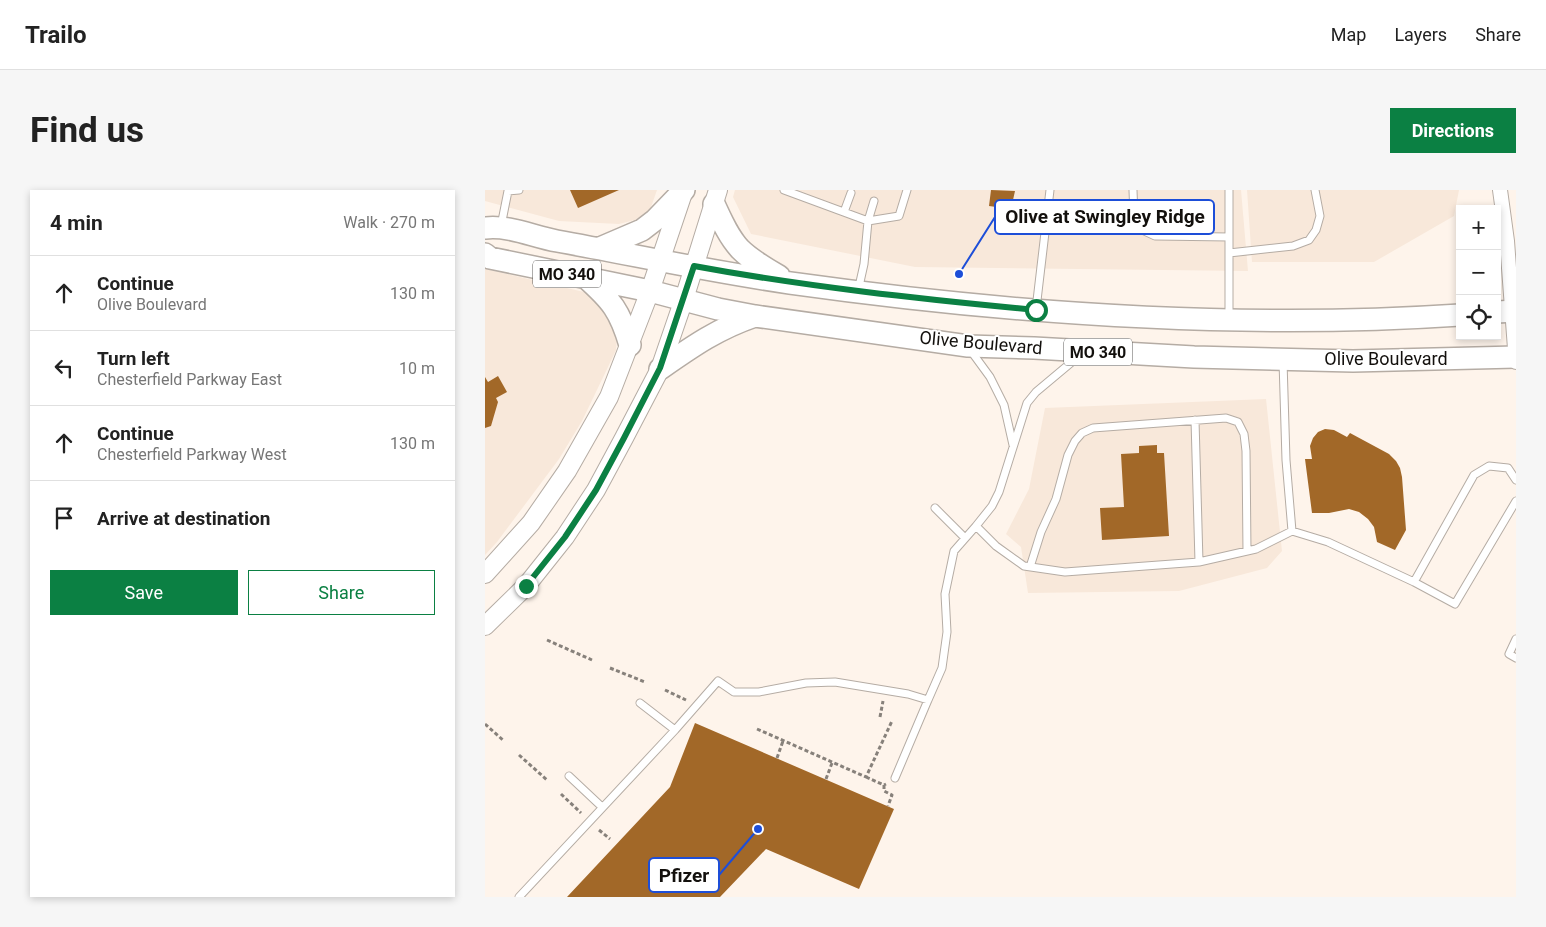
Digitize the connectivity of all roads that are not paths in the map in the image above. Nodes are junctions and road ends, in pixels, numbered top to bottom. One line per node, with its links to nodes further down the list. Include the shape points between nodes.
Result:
1 (508, 190): 2 (lane); 17 (lane)
2 (519, 190)
3 (684, 190): 19 (main road, via 642,230); 22 (street)
4 (784, 190): 11 (lane)
5 (907, 190): 16 (lane, via 899,216)
6 (1049, 190): 29 (lane)
7 (1133, 190): 18 (lane, via 1135,217 1140,229 1155,236)
8 (1229, 190): 18 (lane)
9 (1315, 190): 20 (lane, via 1320,216 1309,240 1293,246)
10 (1500, 190): 30 (street, via 1507,241)
11 (797, 192): 15 (lane)
12 (851, 193): 15 (lane)
13 (716, 197): 23 (street); 25 (main road, via 729,234 739,248 754,262)
14 (874, 201): 16 (lane)
15 (844, 212): 16 (lane)
16 (868, 221): 27 (lane)
17 (493, 228): 19 (main road, MO 340)
18 (1229, 237): 20 (lane)
19 (600, 248): 22 (main road, MO 340)
20 (1229, 253): 33 (lane)
21 (485, 254): 24 (main road, Olive Boulevard / MO 340, via 490,258)
22 (660, 261): 23 (main road, MO 340); 26 (street)
23 (694, 266): 25 (main road, MO 340); 28 (street)
24 (584, 277): 26 (main road, Olive Boulevard / MO 340); 34 (main road, via 616,309)
25 (790, 283): 27 (main road, MO 340)
26 (650, 291): 28 (main road, Olive Boulevard / MO 340); 34 (street)
27 (858, 291): 29 (main road, MO 340)
28 (684, 299): 32 (main road, Olive Boulevard / MO 340); 39 (street)
29 (1036, 310): 33 (main road, MO 340)
30 (1508, 311): 38 (street)
31 (1456, 315): 33 (main road, MO 340)
32 (755, 316): 35 (main road, Olive Boulevard / MO 340); 39 (main road, via 728,325)
33 (1229, 320)
34 (629, 345): 51 (street, via 609,397 567,471 531,523)
35 (968, 346): 36 (main road, Olive Boulevard / MO 340); 41 (lane, via 990,377 1004,405)
36 (1085, 351): 37 (main road, Olive Boulevard / MO 340); 41 (lane, via 1041,387 1027,403)
37 (1283, 359): 38 (main road, Olive Boulevard / MO 340); 46 (lane, via 1286,460)
38 (1516, 359)
39 (660, 368): 53 (street, via 596,490 565,537 526,586)
40 (1195, 420): 48 (lane, via 1226,418 1238,422 1244,434); 49 (lane); 50 (lane, via 1093,428 1082,433 1068,455 1056,499)
41 (1013, 445): 45 (lane, via 999,492)
42 (1516, 480): 52 (lane, via 1508,468 1489,466 1474,475)
43 (1516, 501): 52 (lane, via 1455,604)
44 (935, 508): 47 (lane)
45 (976, 526): 47 (lane); 50 (lane, via 996,546)
46 (1293, 531): 48 (lane); 52 (lane, via 1328,542)
47 (965, 538): 56 (lane, via 954,551 945,594 947,632 942,668)
48 (1247, 551): 49 (lane)
49 (1199, 562): 50 (lane, via 1065,572)
50 (1030, 567)
51 (485, 574)
52 (1414, 582)
53 (485, 626)
54 (1516, 639): 55 (lane, via 1509,654)
55 (1516, 658)
56 (928, 700): 58 (lane, via 835,682 734,692 718,681); 60 (lane)
57 (640, 703): 58 (lane)
58 (675, 730): 61 (lane)
59 (569, 776): 61 (lane)
60 (895, 778)
61 (602, 807): 62 (lane)
62 (519, 897)

